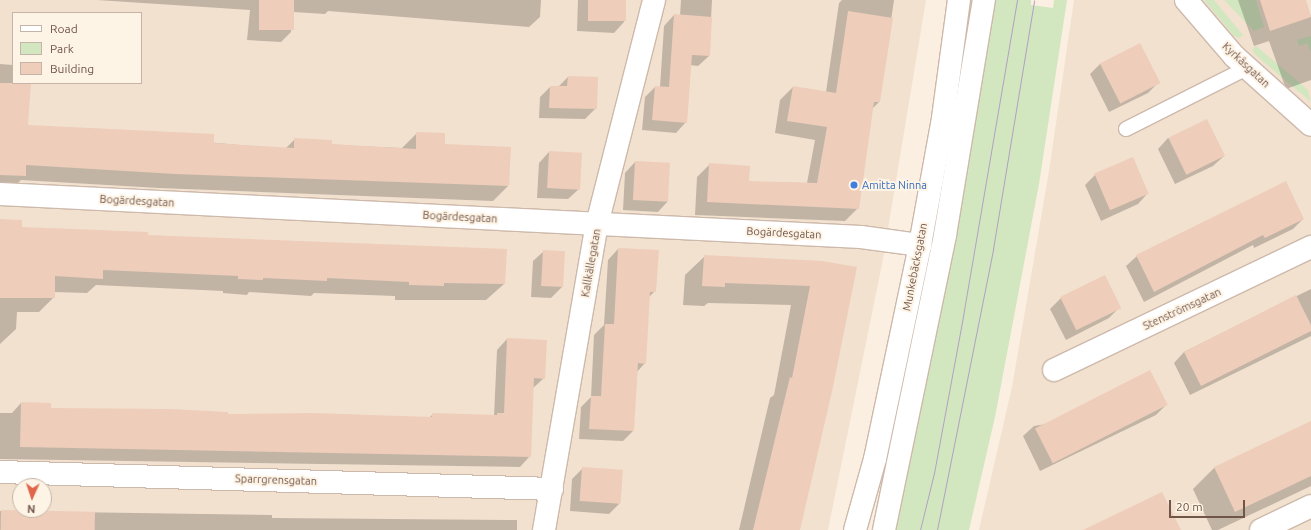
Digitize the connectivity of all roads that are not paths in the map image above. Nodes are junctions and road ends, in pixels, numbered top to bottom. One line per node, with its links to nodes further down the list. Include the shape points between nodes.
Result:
1 (654, 0): 9 (street, Kallkällegatan)
2 (959, 0): 10 (street, Munkebäcksgatan, via 943,118)
3 (984, 0): 18 (street, via 945,235)
4 (1186, 0): 5 (street, Kyrkåsgatan, via 1208,28)
5 (1247, 68): 6 (street, Kyrkåsgatan); 7 (lane)
6 (1311, 125)
7 (1126, 129)
8 (0, 194): 9 (street, Bogärdesgatan)
9 (597, 224): 10 (street, Bogärdesgatan, via 861,237); 14 (street, Kallkällegatan)
10 (920, 245): 17 (street, Munkebäcksgatan, via 875,459)
11 (1311, 247): 12 (street, Stenströmsgatan)
12 (1054, 370)
13 (0, 472): 14 (street, Sparrgrensgatan)
14 (552, 489): 16 (street, Kallkällegatan)
15 (1311, 506): 19 (street)
16 (544, 530)
17 (855, 530)
18 (884, 530)
19 (1261, 530)

